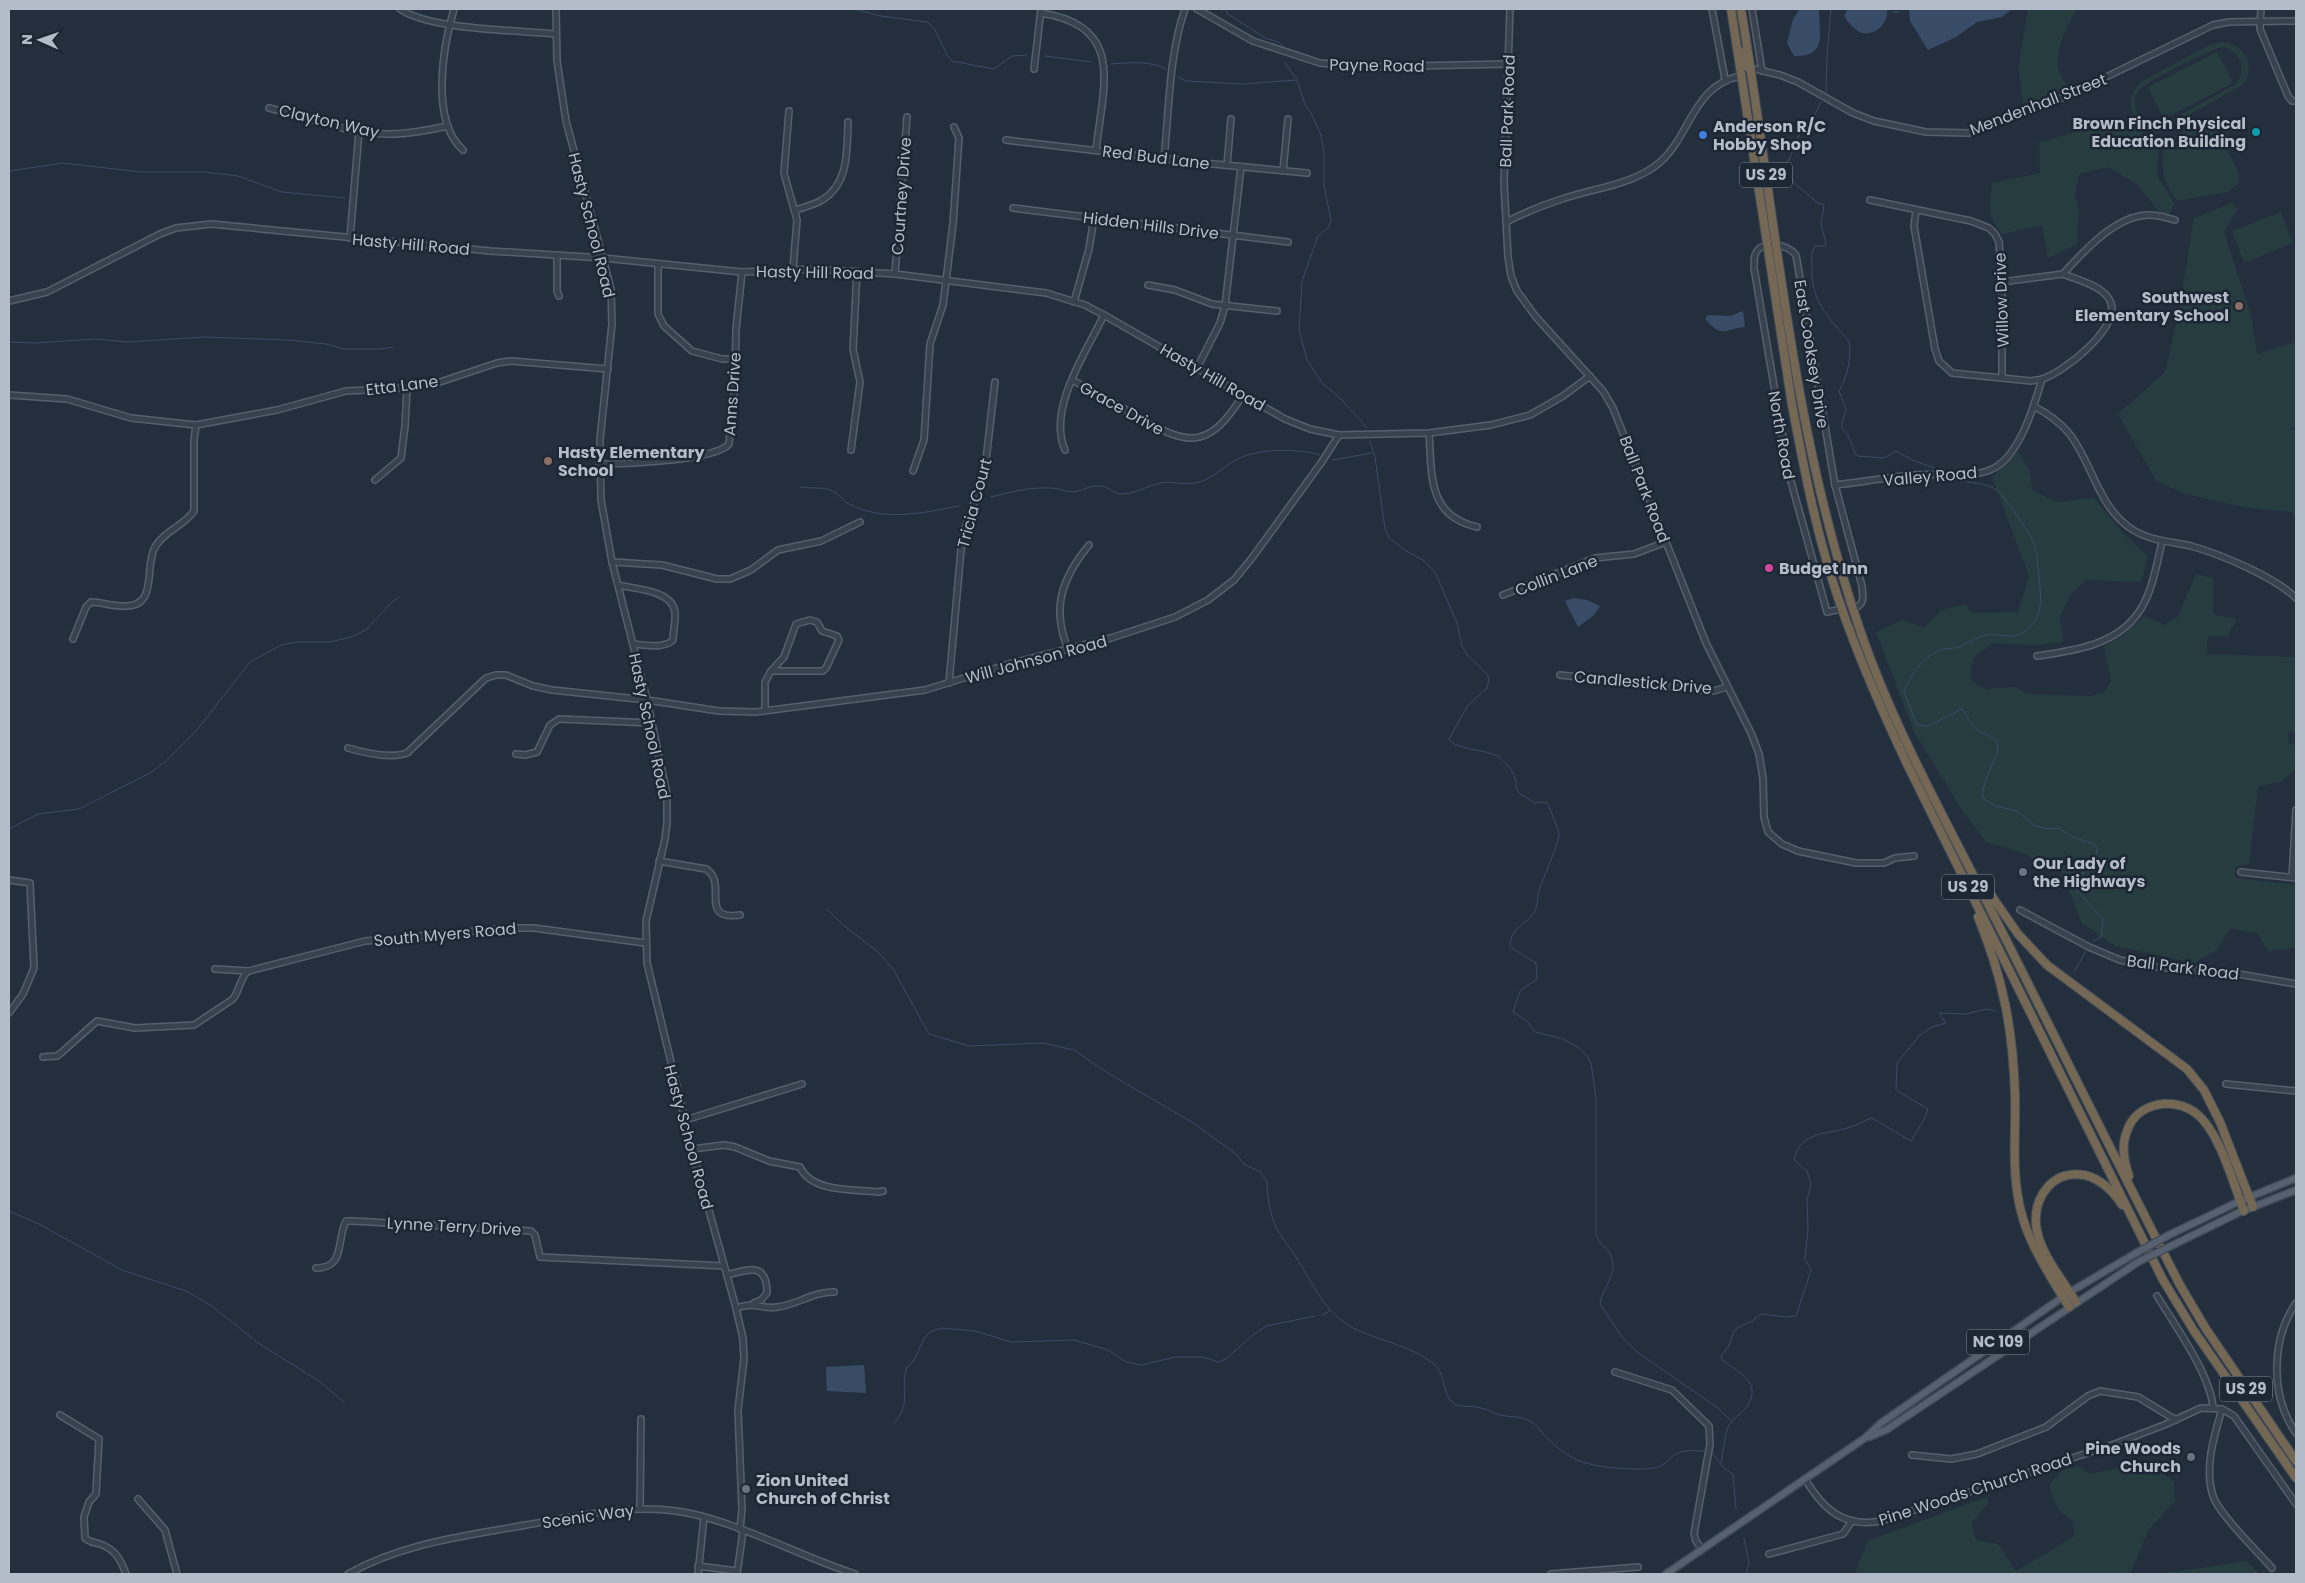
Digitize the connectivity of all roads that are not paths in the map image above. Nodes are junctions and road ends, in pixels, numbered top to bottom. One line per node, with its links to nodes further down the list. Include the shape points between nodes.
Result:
1 (400, 9): 15 (street, via 418,18)
2 (454, 9): 15 (street)
3 (556, 9): 16 (street, Hasty School Road)
4 (1185, 9): 38 (street, via 1175,49)
5 (1197, 9): 18 (street, Payne Road, via 1253,41 1320,63 1365,67)
6 (1510, 9): 18 (street, Ball Park Road)
7 (1712, 9): 23 (street)
8 (1731, 9): 17 (highway, US 29)
9 (1741, 9): 19 (highway, US 29)
10 (1752, 9): 21 (street)
11 (2261, 9): 13 (street)
12 (1041, 11): 20 (street); 37 (street, via 1078,23 1091,34 1103,57)
13 (2260, 21): 14 (street, Mendenhall Street); 21 (street, Mendenhall Street, via 2213,25 2067,96 1969,133 1926,132 1874,121 1798,82); 24 (street, via 2260,29 2288,96 2292,101)
14 (2296, 21)
15 (449, 25): 16 (street); 32 (street, via 442,75)
16 (556, 34): 55 (street, Hasty School Road, via 566,121)
17 (1735, 35): 19 (highway, via 1745,66); 22 (highway, US 29)
18 (1509, 64): 49 (street, Ball Park Road, via 1504,183)
19 (1751, 68): 21 (street, Mendenhall Street); 31 (highway, US 29)
20 (1034, 69)
21 (1762, 71)
22 (1740, 76): 23 (street); 31 (highway, via 1744,78); 53 (highway, US 29)
23 (1725, 79): 49 (street, via 1704,97 1667,155 1658,163 1635,177 1563,198)
24 (2296, 100)
25 (269, 108): 34 (street, Clayton Way)
26 (789, 111): 45 (street, via 784,172 787,190)
27 (907, 117): 60 (street, Courtney Drive)
28 (1231, 119): 39 (street)
29 (1288, 119): 41 (street)
30 (848, 122): 45 (street, via 845,166 838,184 821,201)
31 (1758, 122): 53 (highway, US 29)
32 (448, 126): 34 (street, Clayton Way, via 389,134); 36 (street, via 453,141)
33 (954, 127): 62 (street, via 959,138)
34 (359, 131): 51 (street)
35 (1006, 140): 37 (street, Red Bud Lane)
36 (463, 150)
37 (1096, 150): 38 (street, Red Bud Lane)
38 (1164, 158): 39 (street, Red Bud Lane)
39 (1227, 166): 40 (street, Red Bud Lane)
40 (1241, 167): 41 (street, Red Bud Lane); 50 (street)
41 (1283, 172): 42 (street, Red Bud Lane)
42 (1307, 173)
43 (1870, 200): 46 (street, Willow Drive)
44 (1013, 208): 47 (street, Hidden Hills Drive)
45 (796, 210): 57 (street)
46 (1916, 211): 63 (street, Willow Drive, via 1971,221 1988,228 1999,242); 75 (street, via 1914,226 1940,361 1952,373)
47 (1094, 218): 50 (street, Hidden Hills Drive); 67 (street)
48 (2175, 220): 61 (street, via 2157,215 2139,216 2121,224 2088,246)
49 (1506, 222): 74 (street, Ball Park Road, via 1511,276 1518,291 1536,317)
50 (1234, 234): 52 (street, Hidden Hills Drive); 68 (street)
51 (350, 238): 54 (street, Hasty Hill Road); 66 (street, Hasty Hill Road, via 211,224 176,228 47,292)
52 (1288, 242)
53 (1771, 245): 91 (street, East Cooksey Drive, via 1784,245 1796,255); 101 (highway, US 29, via 1792,405 1805,470); 101 (street, North Road, via 1759,249 1754,268 1788,474 1827,612); 102 (highway, US 29, via 1828,524)
54 (557, 255): 55 (street, Hasty Hill Road); 65 (street)
55 (603, 258): 56 (street, Hasty Hill Road); 73 (street, Hasty School Road, via 612,306)
56 (658, 264): 59 (street, Hasty Hill Road); 71 (street, via 658,314 661,322 692,350 717,358)
57 (793, 269): 58 (street, Hasty Hill Road); 59 (street, Hasty Hill Road)
58 (856, 271): 60 (street, Hasty Hill Road); 86 (street, via 853,349 860,382)
59 (742, 272): 71 (street, Anns Drive)
60 (895, 274): 62 (street, Hasty Hill Road)
61 (2063, 274): 63 (street); 76 (street, via 2102,292 2111,304 2112,312 2104,329 2081,355)
62 (946, 280): 67 (street, Hasty Hill Road, via 1046,294); 89 (street, via 941,314 930,344 924,440)
63 (2002, 282): 75 (street, Willow Drive)
64 (1148, 285): 68 (street)
65 (559, 296)
66 (9, 301)
67 (1074, 302): 70 (street, Hasty Hill Road)
68 (1225, 306): 69 (street); 72 (street)
69 (1277, 311)
70 (1104, 315): 72 (street, Hasty Hill Road); 77 (street)
71 (736, 359): 88 (street, Anns Drive, via 727,447 668,461)
72 (1197, 368): 81 (street, Hasty Hill Road)
73 (608, 369): 79 (street, Etta Lane, via 511,361 437,383); 88 (street, Hasty School Road)
74 (1590, 376): 84 (street, Hasty Hill Road, via 1530,415 1491,425); 94 (street, Ball Park Road, via 1613,408)
75 (2002, 378): 76 (street)
76 (2042, 379): 82 (street, Valley Road)
77 (1072, 380): 81 (street, Grace Drive, via 1160,430 1186,438 1204,436 1218,429); 87 (street, via 1060,426 1060,439)
78 (995, 382): 109 (street, Tricia Court, via 986,460 961,550)
79 (407, 388): 83 (street, Etta Lane, via 346,391 277,410); 90 (street, via 401,458)
80 (9, 395): 83 (street, Etta Lane, via 67,399 131,418)
81 (1243, 395): 85 (street, Hasty Hill Road, via 1301,426)
82 (2035, 407): 91 (street, Valley Road, via 2010,452 1989,470); 95 (street, via 2069,432 2114,513 2130,528)
83 (196, 425): 103 (street, via 194,511 190,518 160,539 154,548 144,599 126,606 91,602)
84 (1429, 433): 85 (street, Hasty Hill Road); 93 (street, via 1437,498 1448,514)
85 (1339, 435): 105 (street, Will Johnson Road, via 1234,580 1208,600 1176,617)
86 (850, 450)
87 (1065, 450)
88 (599, 464): 97 (street, Hasty School Road, via 601,500)
89 (913, 471)
90 (375, 480)
91 (1835, 485): 102 (street, via 1862,586 1864,601)
92 (860, 522): 97 (street, via 821,541 778,550 751,570 730,579 717,580 662,565)
93 (1477, 527)
94 (1666, 542): 99 (street, Collin Lane, via 1634,554 1595,558); 110 (street, Ball Park Road)
95 (2162, 542): 100 (street, via 2202,549 2226,558 2273,581); 106 (street, via 2150,588 2135,618 2100,643)
96 (1089, 545): 105 (street, via 1067,577 1061,598 1059,623)
97 (612, 562): 98 (street, Hasty School Road)
98 (618, 586): 104 (street, Hasty School Road); 104 (street, via 664,596 675,611 671,642 664,645)
99 (1504, 595)
100 (2296, 598)
101 (1842, 609): 120 (highway, US 29, via 1884,716)
102 (1854, 609): 117 (highway, US 29, via 1897,720)
103 (73, 639)
104 (633, 644): 111 (street, Hasty School Road)
105 (1068, 649): 109 (street, Will Johnson Road)
106 (2037, 656)
107 (771, 671): 107 (street, via 823,671 839,640 837,636 822,631 818,622 810,620 796,624 784,657); 112 (street, via 765,682)
108 (1560, 675): 110 (street, Candlestick Drive, via 1699,690)
109 (949, 683): 112 (street, Will Johnson Road, via 925,690)
110 (1727, 687): 118 (street, Ball Park Road, via 1759,754 1765,823 1775,839 1798,851 1856,863 1884,863)
111 (647, 700): 112 (street, Will Johnson Road, via 719,711); 113 (street, Hasty School Road); 114 (street, Will Johnson Road, via 552,690 506,675 496,675 486,678 407,753 386,755)
112 (765, 710)
113 (652, 722): 115 (street, via 559,719 550,726 537,752); 119 (street, Hasty School Road, via 667,794 667,823)
114 (348, 748)
115 (516, 754)
116 (2296, 810): 122 (street)
117 (1961, 851): 140 (highway, via 2018,934 2047,965 2187,1069 2204,1090 2220,1122); 142 (highway, US 29)
118 (1914, 856)
119 (659, 861): 125 (street, via 712,873 716,881 717,909 726,916); 126 (street, Hasty School Road, via 649,901)
120 (1959, 869): 145 (highway, US 29); 152 (highway, via 1991,947 2006,999 2012,1039 2018,1197 2025,1226)
121 (2241, 872): 122 (street)
122 (2294, 878)
123 (9, 880): 130 (street, via 30,883 34,968 23,994)
124 (2020, 910): 129 (street, Ball Park Road, via 2120,960)
125 (740, 915)
126 (645, 943): 128 (street, South Myers Road, via 534,928 510,928 365,941); 135 (street, Hasty School Road, via 650,982)
127 (215, 970): 128 (street, South Myers Road)
128 (249, 971): 131 (street, via 245,973 234,999 194,1026 135,1028 97,1021 61,1053)
129 (2296, 984)
130 (9, 1012)
131 (43, 1057)
132 (802, 1084): 135 (street)
133 (2226, 1084): 134 (street)
134 (2296, 1091)
135 (685, 1120): 136 (street, Hasty School Road)
136 (692, 1149): 139 (street, via 714,1145 735,1147 769,1161 800,1167 804,1175 817,1184); 146 (street, Hasty School Road)
137 (2296, 1178): 140 (main road, NC 109)
138 (2296, 1190): 143 (main road, NC 109)
139 (883, 1191)
140 (2249, 1197): 141 (main road, NC 109); 143 (highway)
141 (2240, 1201): 142 (highway, via 2209,1128 2198,1115 2183,1106 2168,1103 2142,1111 2126,1132 2123,1148 2125,1165); 144 (highway); 150 (main road, NC 109, bridge, via 2169,1235)
142 (2137, 1202): 167 (highway, US 29, via 2206,1329)
143 (2253, 1207): 144 (main road, NC 109)
144 (2244, 1211): 153 (main road, NC 109, bridge, via 2138,1262)
145 (2135, 1223): 150 (highway, via 2118,1199 2096,1180 2084,1175 2070,1176 2047,1186 2038,1200 2036,1227 2042,1246); 168 (highway, US 29, via 2163,1280 2194,1331)
146 (724, 1266): 147 (street, Lynne Terry Drive, via 540,1257 531,1231 346,1221 333,1264 327,1268); 148 (street, Hasty School Road)
147 (316, 1268)
148 (727, 1275): 154 (street, via 754,1269 762,1272 767,1292); 157 (street, Hasty School Road)
149 (834, 1292): 154 (street, via 821,1292 781,1307)
150 (2070, 1292): 152 (main road, NC 109); 153 (highway)
151 (2157, 1296): 159 (street, via 2204,1377)
152 (2063, 1297): 156 (highway); 165 (main road, NC 109, via 1881,1423)
153 (2076, 1302): 156 (main road, NC 109)
154 (752, 1304): 157 (street)
155 (2296, 1304): 164 (street, via 2284,1328 2277,1373 2281,1399)
156 (2069, 1307): 165 (main road, NC 109, via 1886,1430)
157 (736, 1308): 175 (street, Hasty School Road, via 744,1358 738,1410)
158 (1615, 1372): 176 (street, via 1672,1390 1709,1426 1710,1444 1694,1534)
159 (2213, 1407): 160 (street); 163 (street, Pine Woods Church Road, via 2201,1408)
160 (2222, 1409): 171 (street, via 2242,1425); 180 (street, via 2212,1446 2210,1481 2213,1497)
161 (60, 1416): 182 (street, via 99,1439 96,1494 89,1502 84,1517 85,1538 112,1550)
162 (641, 1419): 172 (street)
163 (2176, 1420): 166 (street, via 2138,1397 2100,1391 2046,1427 1977,1454 1951,1460); 174 (street, Pine Woods Church Road, via 2112,1445 1894,1518)
164 (2296, 1433)
165 (1865, 1438): 169 (main road, NC 109)
166 (1912, 1455)
167 (2296, 1461)
168 (2296, 1478)
169 (1805, 1479): 174 (street, Pine Woods Church Road, via 1824,1507); 176 (main road, NC 109)
170 (138, 1499): 183 (street, via 165,1530)
171 (2296, 1504)
172 (640, 1509): 173 (street, Scenic Way, via 664,1509); 184 (street, Scenic Way, via 584,1514 422,1544)
173 (704, 1517): 175 (street, Scenic Way); 178 (street)
174 (1852, 1521): 177 (street, via 1843,1534)
175 (742, 1530): 181 (street, Hasty School Road); 186 (street, Scenic Way)
176 (1702, 1550): 188 (main road, NC 109)
177 (1769, 1554)
178 (698, 1566): 181 (street); 185 (street)
179 (1638, 1566): 187 (street)
180 (2272, 1568)
181 (737, 1573)
182 (126, 1574)
183 (177, 1574)
184 (348, 1574)
185 (698, 1574)
186 (855, 1574)
187 (1551, 1574)
188 (1666, 1574)

